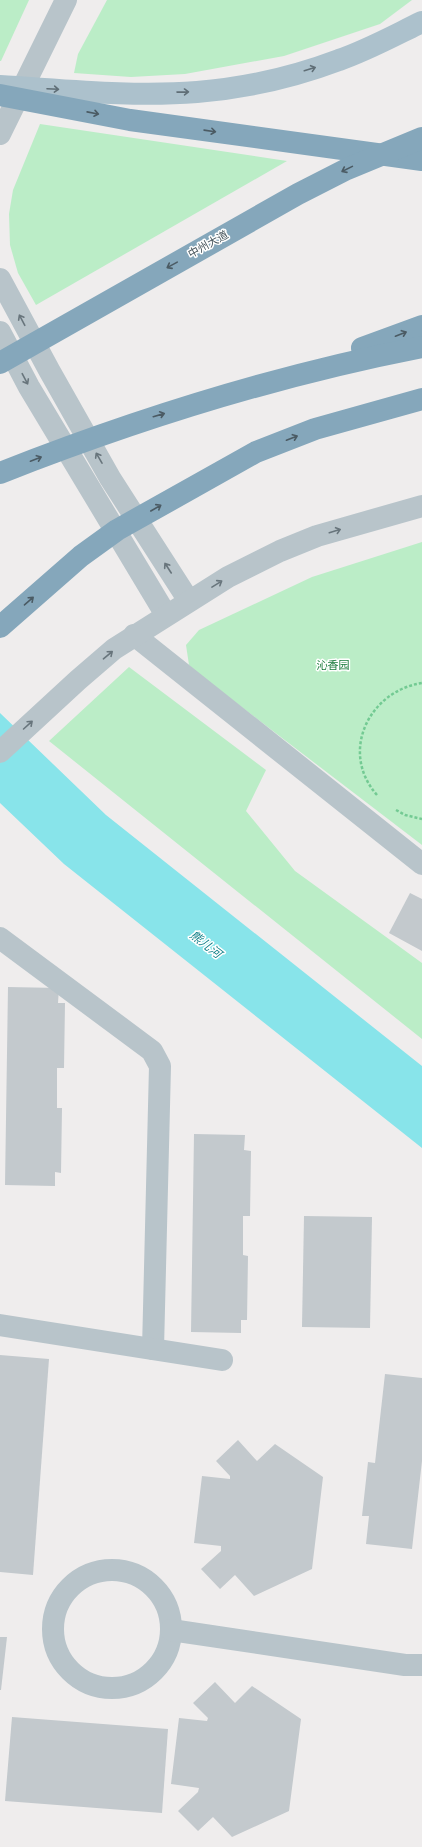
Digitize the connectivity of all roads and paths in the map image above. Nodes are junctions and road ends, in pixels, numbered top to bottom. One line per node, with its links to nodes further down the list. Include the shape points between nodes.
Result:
1 (66, 0): 5 (street)
2 (422, 22): 3 (main road, one-way to 2, via 126,94 197,92 242,87 340,60)
3 (0, 86)
4 (0, 95): 7 (highway, one-way to 7, via 130,120)
5 (0, 134)
6 (422, 138): 12 (highway, 中州大道, one-way to 12, via 340,172)
7 (422, 160)
8 (0, 279): 17 (street, one-way to 8, via 110,478)
9 (422, 326): 13 (highway, one-way to 9)
10 (0, 332): 18 (street, one-way to 18, via 29,387)
11 (422, 347): 13 (highway, via 361,359)
12 (0, 363)
13 (273, 382): 15 (highway, one-way to 13, via 144,420)
14 (422, 399): 19 (highway, one-way to 14, via 81,556 117,530 256,452 315,429)
15 (0, 473)
16 (422, 506): 17 (street, one-way to 16, via 228,577 311,538)
17 (190, 601): 18 (street)
18 (166, 615): 20 (street)
19 (0, 627)
20 (134, 635): 22 (street, one-way to 20, via 78,680); 26 (street)
21 (422, 683): 23 (path, via 409,685 392,693 377,705 367,722 361,740 361,759 366,777)
22 (0, 752)
23 (379, 797)
24 (394, 809): 25 (path)
25 (422, 819)
26 (422, 864)
27 (0, 938): 29 (street, via 152,1051 160,1066)
28 (0, 1325): 29 (street)
29 (153, 1349): 30 (street)
30 (222, 1360)
31 (171, 1630): 31 (street, via 168,1646 151,1674 122,1688 91,1685 76,1677 65,1666 53,1638 56,1607 75,1582 95,1572 117,1570 138,1576 156,1589 165,1602); 32 (street, via 405,1665)
32 (422, 1665)

